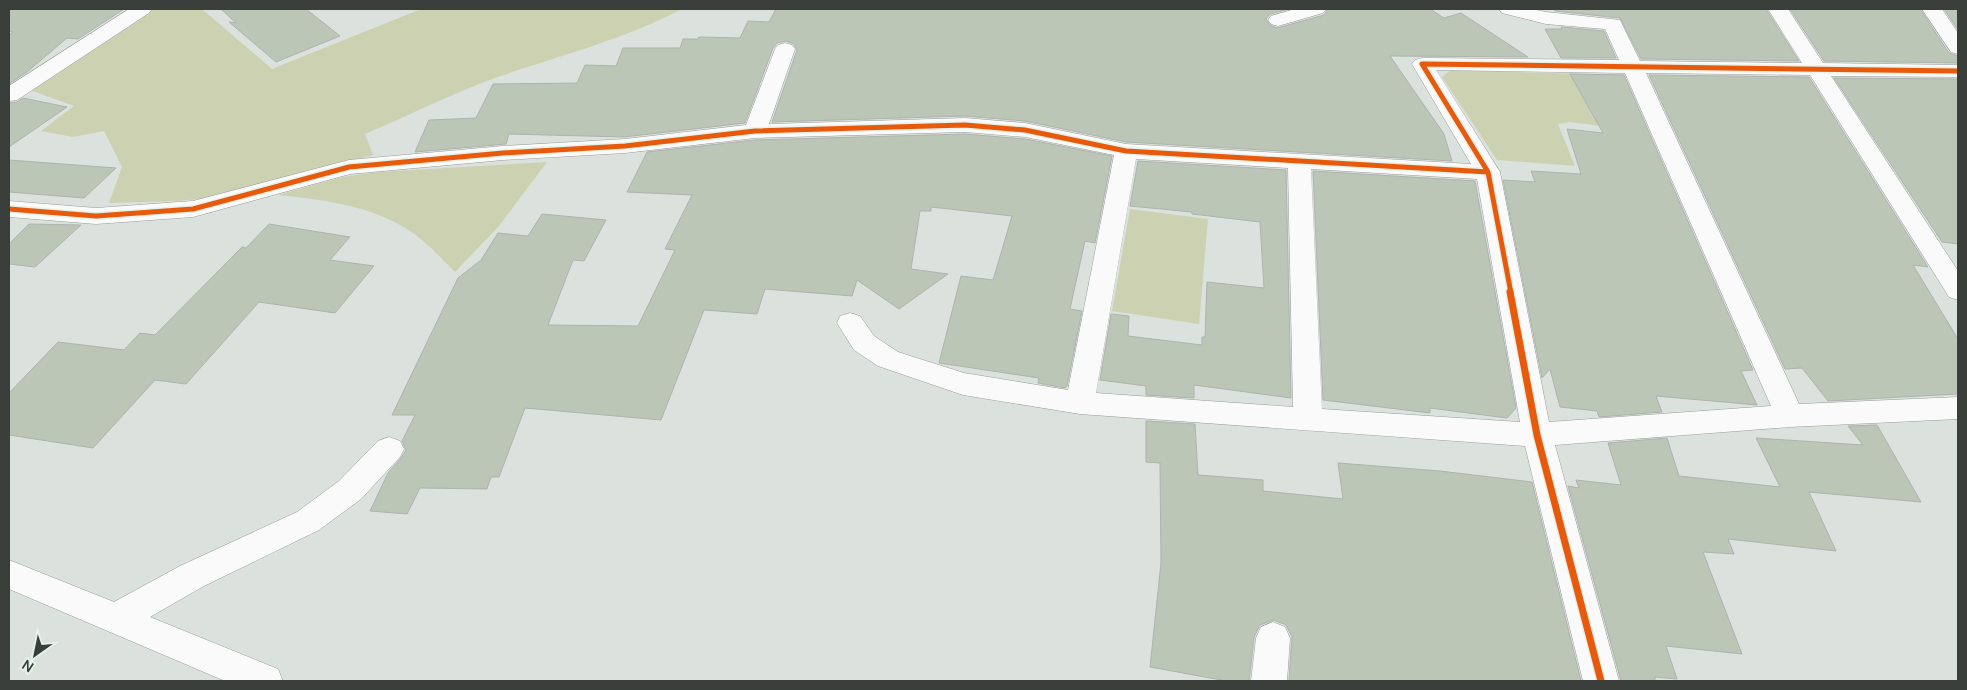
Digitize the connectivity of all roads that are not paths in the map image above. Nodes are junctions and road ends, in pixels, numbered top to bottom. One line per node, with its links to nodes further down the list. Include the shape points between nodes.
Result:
1 (142, 9): 13 (street)
2 (1316, 9): 7 (street)
3 (1509, 9): 6 (street, via 1546,18)
4 (1778, 9): 11 (street)
5 (1932, 9): 8 (street)
6 (1610, 16): 10 (street)
7 (1278, 20)
8 (1958, 48)
9 (785, 49): 14 (street)
10 (1632, 65): 11 (street); 17 (street, via 1422,64); 23 (street)
11 (1816, 69): 12 (street); 19 (street)
12 (1958, 71)
13 (9, 95)
14 (755, 132): 15 (street, via 965,125 1025,130); 18 (street, via 625,146 350,167 193,209 96,216)
15 (1126, 151): 16 (street); 21 (street)
16 (1299, 161): 17 (street); 24 (street)
17 (1488, 172): 25 (street)
18 (9, 209)
19 (1958, 291)
20 (850, 323): 21 (street, via 864,343 888,359 963,384)
21 (1080, 404): 24 (street)
22 (1958, 408): 23 (street)
23 (1790, 416): 25 (street)
24 (1308, 419): 25 (street)
25 (1537, 435): 32 (street)
26 (389, 449): 28 (street, via 350,490 308,521 192,576)
27 (9, 574): 28 (street)
28 (116, 618): 30 (street)
29 (1273, 638): 31 (street)
30 (265, 681)
31 (1269, 681)
32 (1601, 681)

